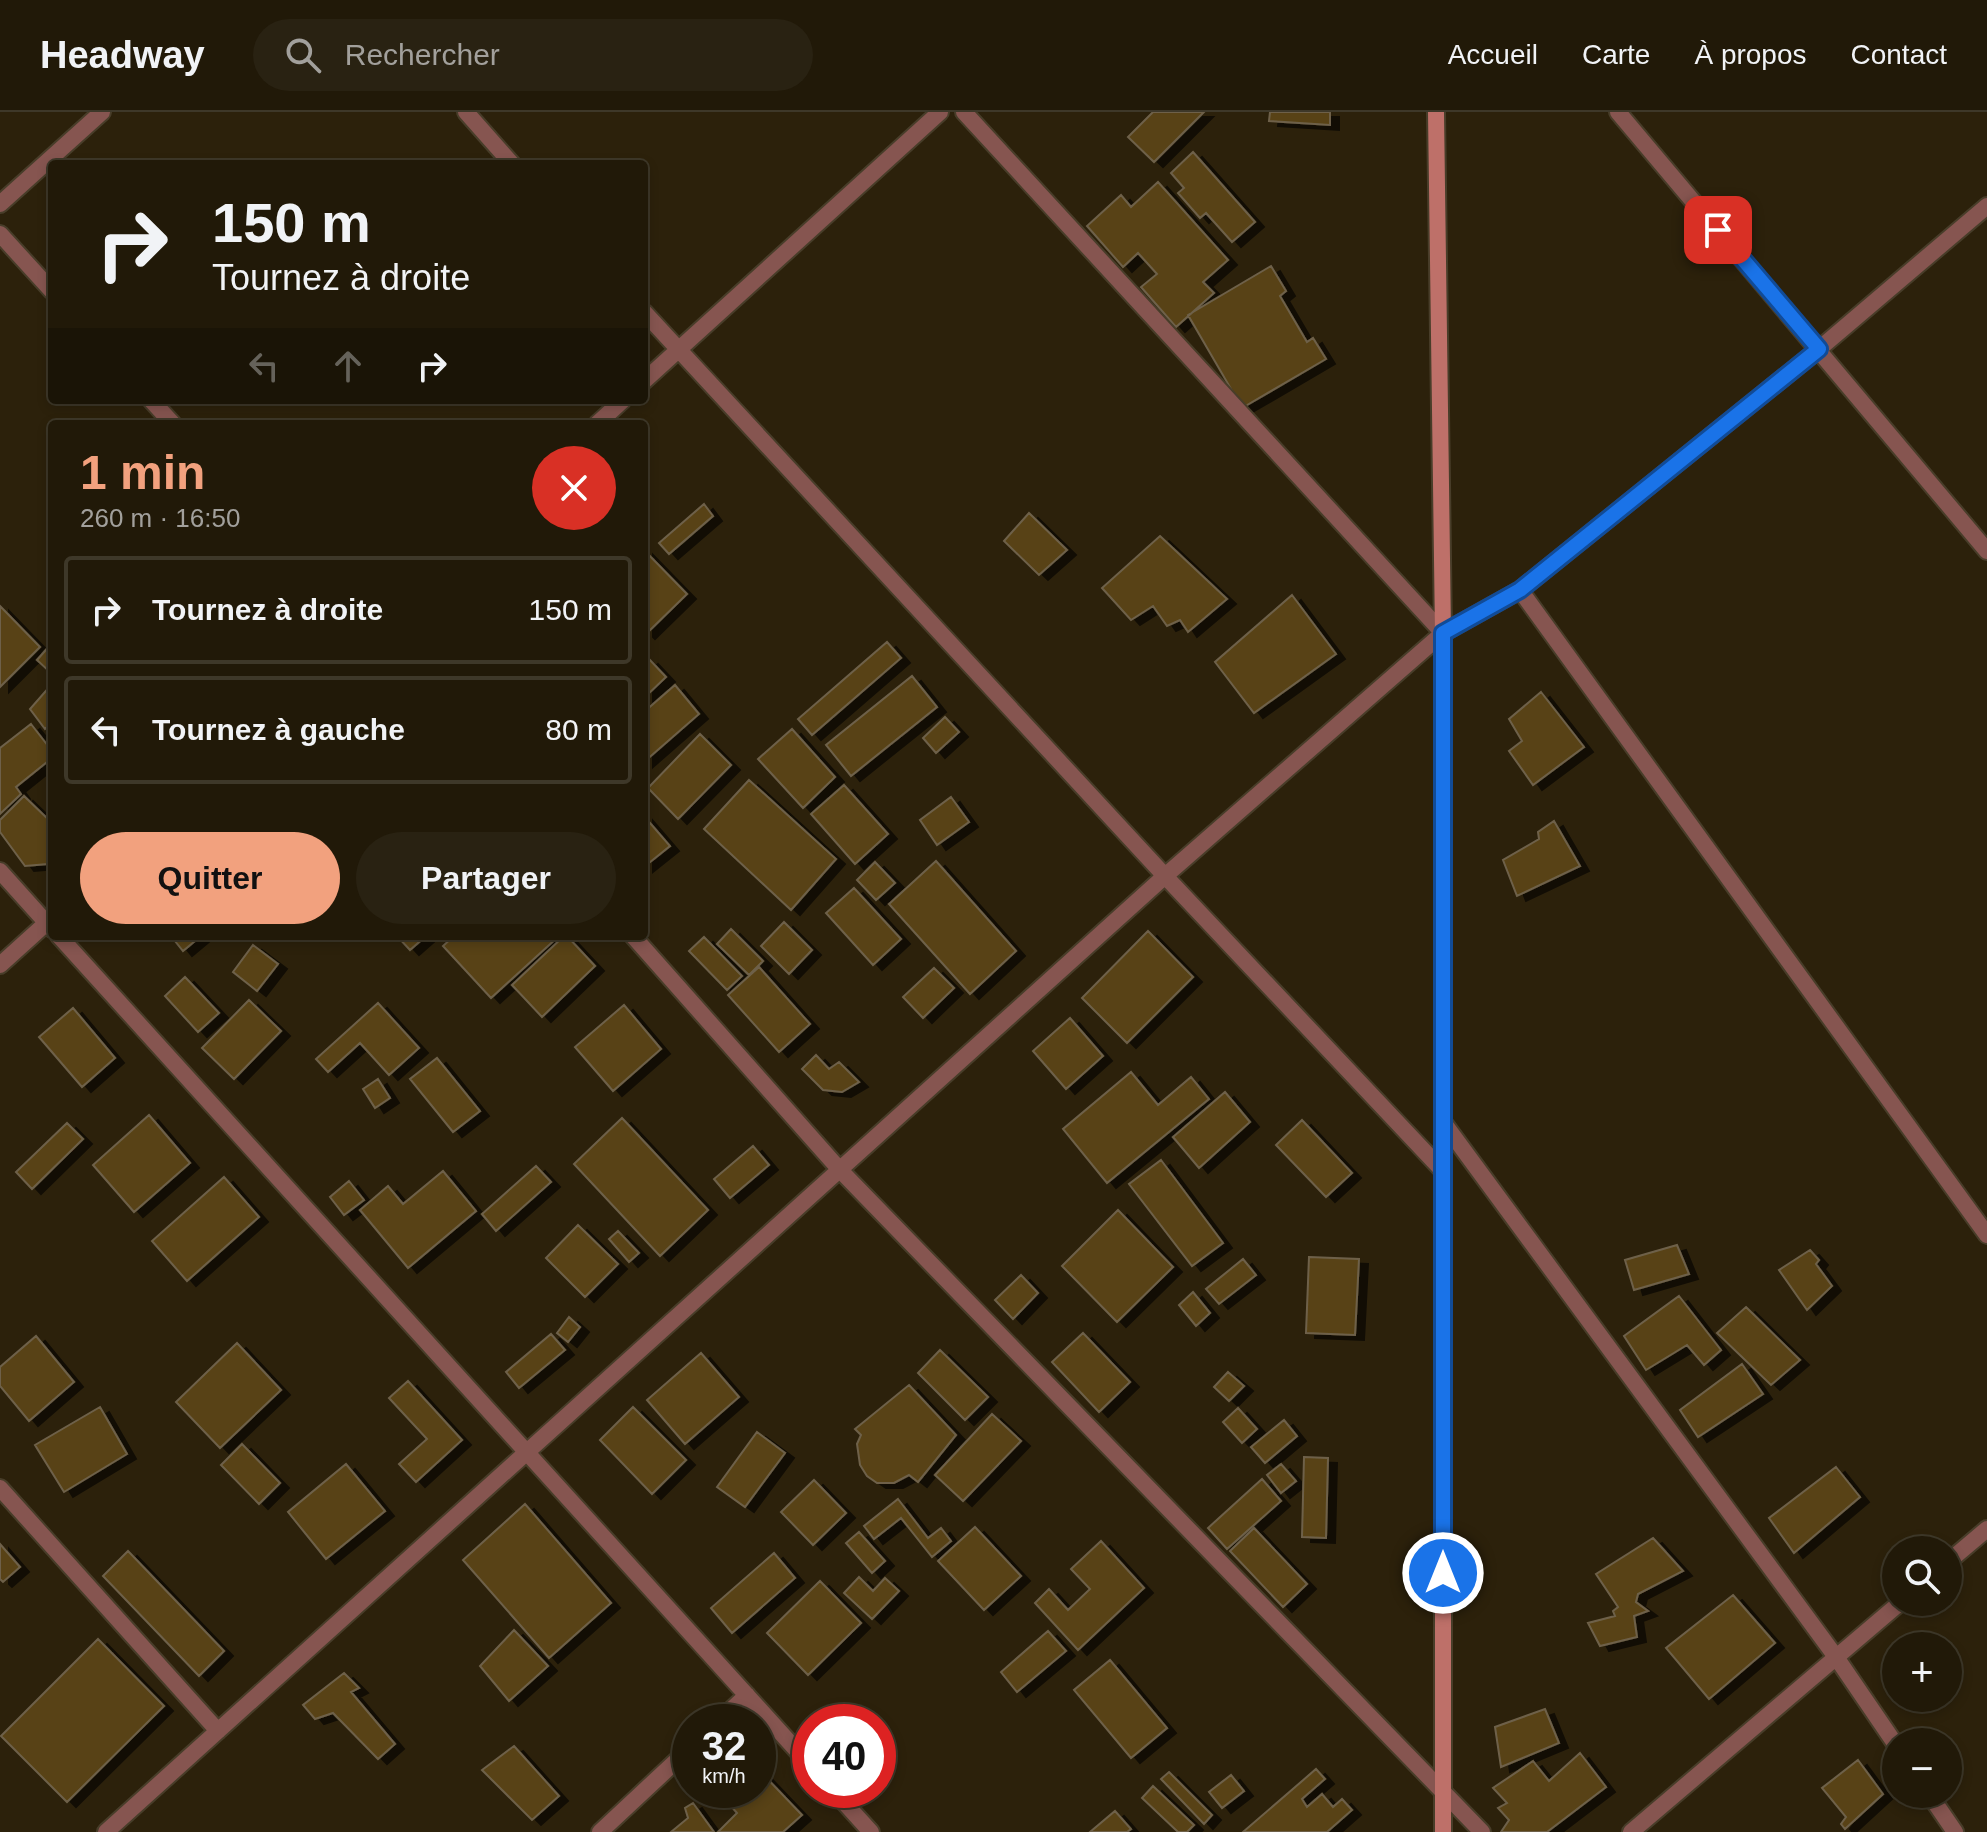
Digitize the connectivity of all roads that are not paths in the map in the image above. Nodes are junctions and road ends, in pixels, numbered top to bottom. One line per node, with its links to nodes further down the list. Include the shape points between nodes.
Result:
1 (102, 112): 7 (street)
2 (466, 112): 8 (street)
3 (940, 112): 16 (street)
4 (964, 112): 24 (street)
5 (1436, 112): 24 (street)
6 (1618, 112): 15 (street)
7 (49, 160)
8 (508, 160)
9 (48, 161): 10 (street)
10 (0, 204)
11 (1987, 206): 15 (street)
12 (0, 234): 13 (street)
13 (48, 287)
14 (648, 316): 16 (street)
15 (1819, 349): 22 (street); 23 (street)
16 (678, 350): 17 (street); 26 (street)
17 (648, 377)
18 (155, 404): 20 (street)
19 (619, 404): 21 (street)
20 (169, 420)
21 (601, 420)
22 (1987, 551)
23 (1520, 590): 24 (street); 35 (street)
24 (1443, 633): 26 (street); 32 (street)
25 (0, 871): 27 (street)
26 (1165, 876): 33 (street); 34 (street)
27 (48, 921)
28 (48, 925): 31 (street)
29 (63, 940): 36 (street)
30 (637, 940): 33 (street)
31 (0, 965)
32 (1443, 1122): 34 (street); 41 (street)
33 (840, 1170): 36 (street); 48 (street)
34 (1443, 1171): 48 (street)
35 (1987, 1235)
36 (527, 1452): 42 (street); 45 (street)
37 (0, 1488): 45 (street)
38 (1987, 1529): 39 (street)
39 (1962, 1550)
40 (1884, 1616): 41 (street)
41 (1836, 1657): 44 (street); 56 (street)
42 (747, 1695): 43 (street); 46 (street)
43 (737, 1704)
44 (1884, 1728)
45 (218, 1731): 51 (street)
46 (792, 1745)
47 (672, 1765): 52 (street)
48 (1442, 1789): 54 (street); 55 (street)
49 (849, 1808): 53 (street)
50 (1939, 1808): 57 (street)
51 (106, 1832)
52 (600, 1832)
53 (871, 1832)
54 (1443, 1832)
55 (1482, 1832)
56 (1631, 1832)
57 (1955, 1832)

